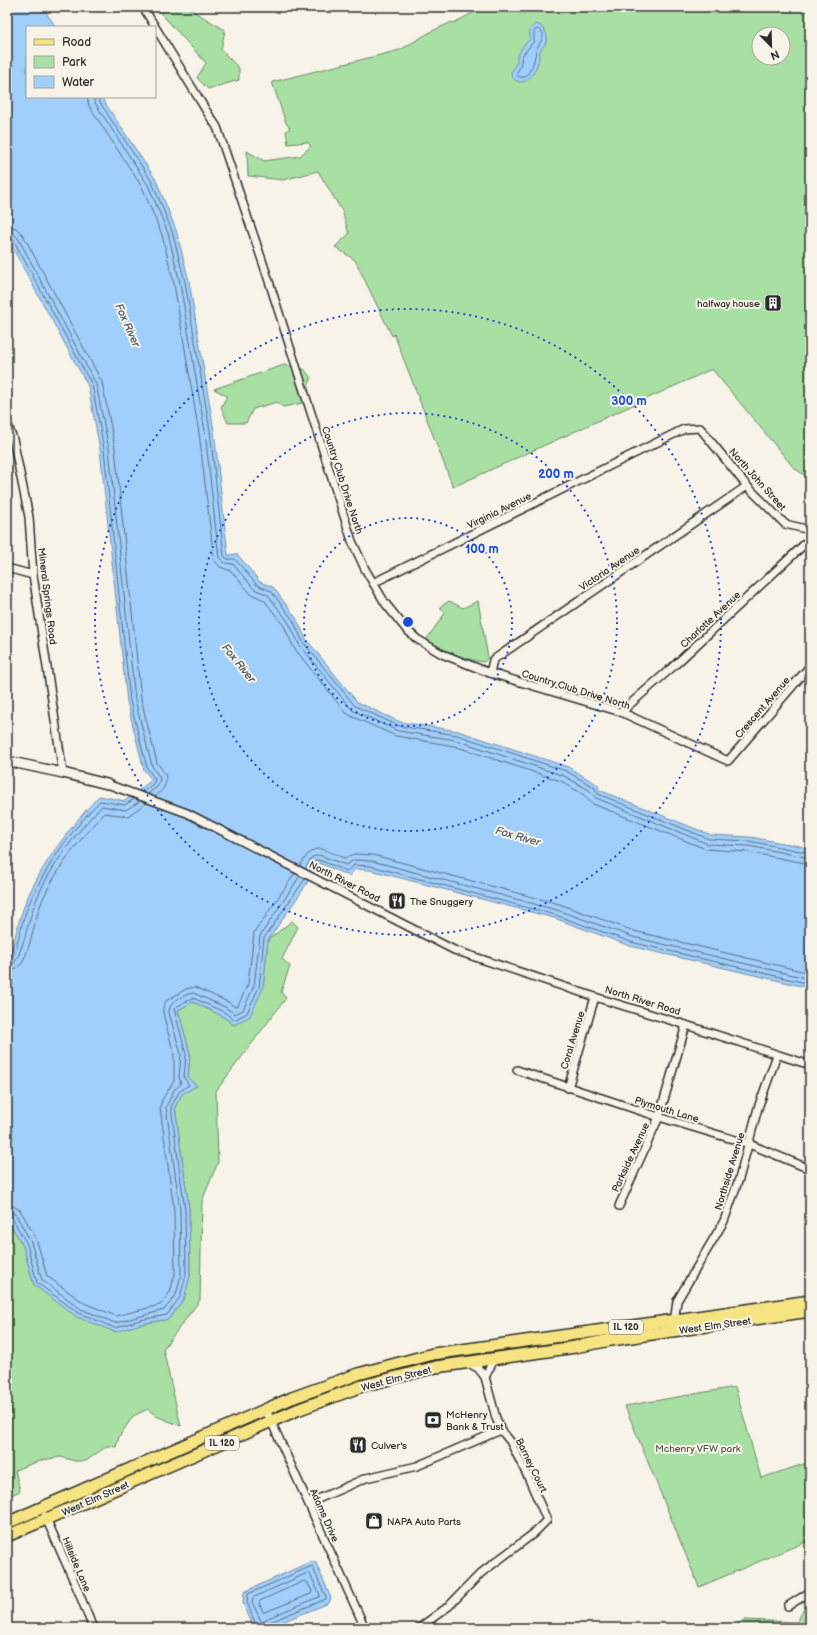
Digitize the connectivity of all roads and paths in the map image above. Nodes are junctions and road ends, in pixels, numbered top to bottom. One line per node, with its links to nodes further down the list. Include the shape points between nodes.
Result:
1 (143, 7): 2 (street, Country Club Drive North)
2 (155, 26)
3 (156, 28): 11 (street, Country Club Drive North, via 217,127 266,272 343,518)
4 (7, 423): 10 (street, Mineral Springs Road, via 13,439 29,517)
5 (700, 428): 6 (street, North John Street); 11 (street, Virginia Avenue, via 684,429)
6 (747, 486): 7 (street, North John Street, via 785,524); 13 (street, Victoria Avenue, via 493,660)
7 (810, 530)
8 (810, 539): 14 (street, Charlotte Avenue)
9 (7, 568): 10 (street)
10 (33, 575): 17 (street, Mineral Springs Road)
11 (373, 583): 13 (street, Country Club Drive North, via 394,615 417,640 442,654)
12 (810, 666): 16 (street, Crescent Avenue)
13 (490, 673): 14 (street, Country Club Drive North)
14 (621, 712): 16 (street, Country Club Drive North)
15 (7, 761): 17 (street, North River Road)
16 (728, 761)
17 (63, 773): 18 (street, North River Road)
18 (108, 784): 19 (street, North River Road, via 187,813 454,950)
19 (595, 997): 20 (street, North River Road); 24 (street, Coral Avenue)
20 (686, 1025): 21 (street, North River Road); 25 (street, Parkside Avenue)
21 (777, 1055): 22 (street, North River Road); 26 (street, Northside Avenue, via 758,1108)
22 (810, 1065)
23 (517, 1070): 24 (street, Plymouth Lane)
24 (568, 1088): 25 (street, Plymouth Lane)
25 (659, 1118): 26 (street, Plymouth Lane); 28 (street, Parkside Avenue)
26 (749, 1144): 27 (street, Plymouth Lane); 31 (street, Northside Avenue, via 724,1221 677,1301)
27 (810, 1169)
28 (618, 1206)
29 (810, 1301): 31 (main road, West Elm Street / IL 120)
30 (810, 1311): 31 (main road, West Elm Street / IL 120)
31 (674, 1326): 32 (main road, West Elm Street / IL 120, via 576,1347); 35 (main road, West Elm Street / IL 120, via 433,1354 358,1374)
32 (495, 1358): 33 (main road, West Elm Street / IL 120); 34 (street)
33 (466, 1362): 34 (street, via 478,1368); 36 (main road, West Elm Street / IL 120, via 362,1386)
34 (485, 1377): 37 (street, Barney Court)
35 (266, 1410): 36 (street, Adams Drive); 39 (main road, West Elm Street / IL 120)
36 (271, 1422): 38 (street, Adams Drive); 40 (main road, West Elm Street / IL 120)
37 (501, 1430): 38 (street, via 417,1466 366,1478); 47 (street, Barney Court, via 510,1441 547,1520 533,1534 481,1573 450,1606)
38 (309, 1503): 46 (street, Adams Drive)
39 (42, 1508): 40 (street, Hillside Lane); 41 (main road, West Elm Street / IL 120)
40 (46, 1520): 42 (main road, West Elm Street / IL 120); 45 (street, Hillside Lane)
41 (7, 1523)
42 (7, 1536)
43 (810, 1592): 44 (street)
44 (788, 1606)
45 (93, 1628)
46 (364, 1628)
47 (419, 1628)

